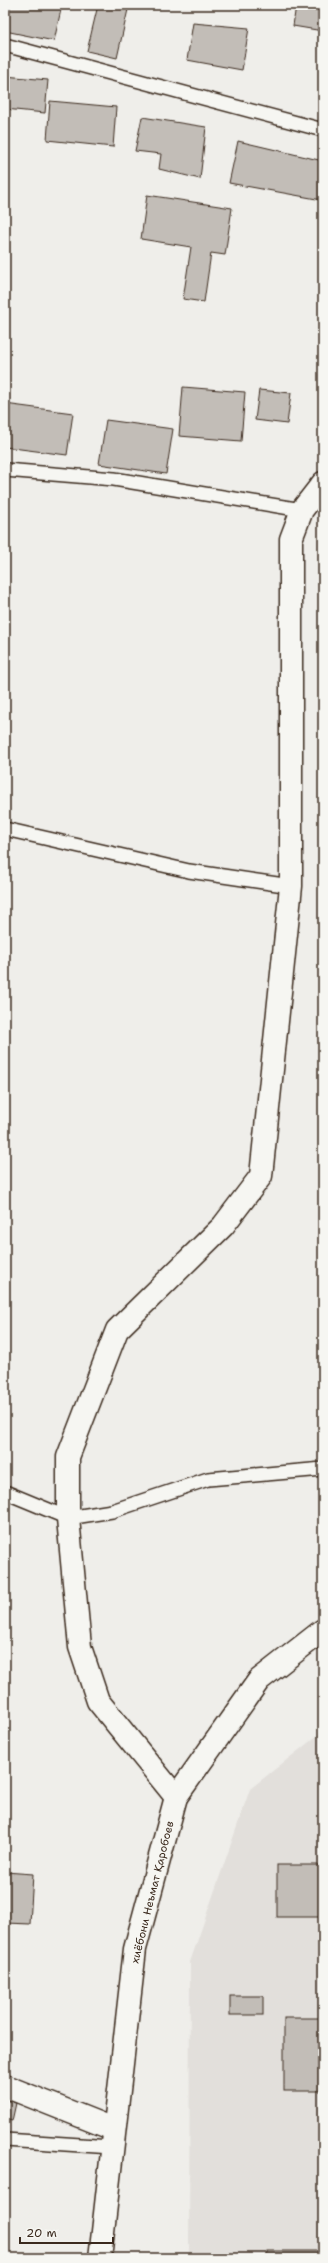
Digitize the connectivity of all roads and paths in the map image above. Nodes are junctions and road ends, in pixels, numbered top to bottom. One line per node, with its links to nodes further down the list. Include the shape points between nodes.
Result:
1 (5, 45): 2 (lane)
2 (323, 130)
3 (5, 470): 5 (lane, via 114,479)
4 (323, 483): 5 (main road)
5 (302, 510): 7 (main road, via 291,539)
6 (5, 829): 7 (lane, via 189,871)
7 (291, 886): 10 (main road, via 261,1176 223,1226 117,1330 68,1457)
8 (323, 1469): 10 (lane, via 208,1479 112,1511)
9 (5, 1492): 10 (lane)
10 (68, 1518): 12 (main road, via 80,1647 98,1701)
11 (323, 1630): 12 (main road, хиёбони Неъмат Қаробоев, via 259,1680)
12 (176, 1797): 14 (main road, хиёбони Неъмат Қаробоев, via 135,1949)
13 (5, 2086): 14 (main road)
14 (112, 2138): 15 (lane); 16 (main road, хиёбони Неъмат Қаробоев)
15 (5, 2140)
16 (100, 2258)

